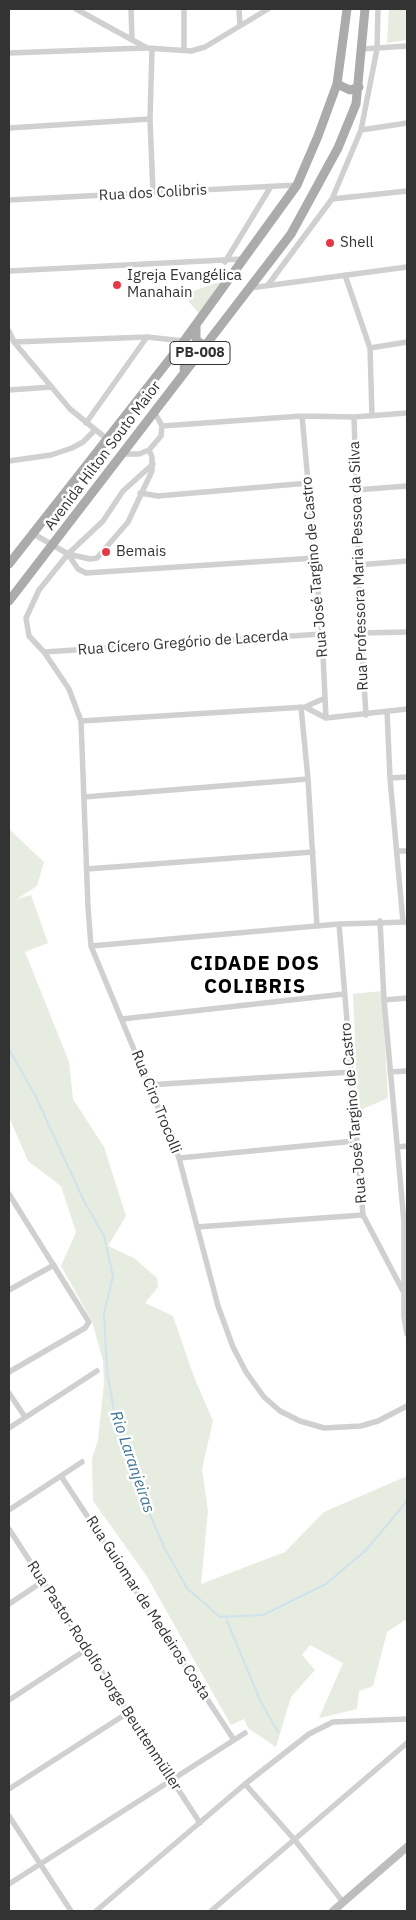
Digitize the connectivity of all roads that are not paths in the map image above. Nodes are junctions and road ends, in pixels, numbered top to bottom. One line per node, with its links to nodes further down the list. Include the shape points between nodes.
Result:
1 (78, 9): 10 (street)
2 (132, 9): 10 (street)
3 (184, 9): 15 (street)
4 (239, 9): 9 (street)
5 (268, 9): 9 (street)
6 (347, 9): 17 (main road, Avenida Hilton Souto Maior / PB-008)
7 (365, 9): 13 (main road, Avenida Hilton Souto Maior / PB-008)
8 (378, 9): 14 (street)
9 (240, 25): 15 (street, via 197,50)
10 (132, 40): 12 (street)
11 (407, 46): 14 (street)
12 (149, 49): 15 (street); 16 (street); 19 (street)
13 (362, 49): 14 (street); 18 (main road, Avenida Hilton Souto Maior / PB-008)
14 (377, 49): 22 (street)
15 (184, 50)
16 (9, 53)
17 (337, 84): 18 (main road, via 350,90); 23 (main road, Avenida Hilton Souto Maior / PB-008)
18 (358, 87): 35 (main road, Avenida Hilton Souto Maior / PB-008, via 356,104 318,187 291,234)
19 (150, 119): 21 (street); 26 (street)
20 (407, 123): 22 (street)
21 (9, 128)
22 (360, 130): 27 (street)
23 (296, 185): 24 (street, Rua dos Colibris); 29 (main road, Avenida Hilton Souto Maior / PB-008)
24 (270, 188): 26 (street, Rua dos Colibris); 30 (street)
25 (407, 191): 27 (street)
26 (153, 193): 28 (street, Rua dos Colibris)
27 (332, 199): 34 (street)
28 (9, 200)
29 (243, 259): 30 (street); 36 (main road, Avenida Hilton Souto Maior / PB-008)
30 (225, 262): 32 (street)
31 (407, 267): 33 (street)
32 (9, 271)
33 (345, 275): 34 (street); 43 (street)
34 (268, 285): 35 (street)
35 (250, 288): 42 (main road, Avenida Hilton Souto Maior / PB-008)
36 (196, 325): 39 (main road, Avenida Hilton Souto Maior / PB-008); 42 (main road, via 196,342)
37 (9, 331): 40 (street)
38 (147, 338): 39 (street); 40 (street); 53 (street)
39 (184, 341): 44 (main road, Avenida Hilton Souto Maior / PB-008)
40 (14, 342): 46 (street)
41 (407, 342): 43 (street)
42 (205, 346): 45 (main road, Avenida Hilton Souto Maior / PB-008)
43 (370, 348): 51 (street)
44 (175, 352): 45 (main road, via 184,353 187,359); 56 (main road, Avenida Hilton Souto Maior / PB-008)
45 (181, 376): 48 (main road, Avenida Hilton Souto Maior / PB-008)
46 (52, 387): 47 (street); 53 (street)
47 (9, 390)
48 (154, 412): 54 (street); 58 (main road, Avenida Hilton Souto Maior / PB-008)
49 (407, 413): 51 (street)
50 (302, 416): 52 (street); 54 (street); 61 (street, Rua José Targino de Castro)
51 (372, 416): 52 (street)
52 (354, 417): 63 (street, Rua Professora Maria Pessoa da Silva)
53 (86, 422): 55 (street)
54 (162, 426): 57 (street, via 161,436)
55 (94, 431): 56 (street); 59 (street, via 72,448)
56 (107, 439): 65 (main road, Avenida Hilton Souto Maior / PB-008)
57 (149, 450): 58 (street); 60 (street)
58 (122, 454): 66 (main road, Avenida Hilton Souto Maior / PB-008)
59 (9, 461)
60 (153, 464): 64 (street); 67 (street, Rua Ciro Trocolli, via 122,491 103,521)
61 (309, 483): 64 (street, via 158,496); 68 (street, Rua José Targino de Castro)
62 (407, 486): 63 (street)
63 (356, 490): 71 (street, Rua Professora Maria Pessoa da Silva)
64 (140, 493): 67 (street, via 131,517 100,555 90,559)
65 (32, 533): 66 (street); 70 (main road, Avenida Hilton Souto Maior / PB-008)
66 (52, 546): 67 (street); 72 (main road, Avenida Hilton Souto Maior / PB-008)
67 (68, 554): 68 (street, via 78,569 86,573); 76 (street, Rua Ciro Trocolli, via 39,590 26,618 29,636)
68 (315, 558): 75 (street, Rua José Targino de Castro)
69 (407, 561): 71 (street)
70 (9, 564)
71 (358, 565): 74 (street, Rua Professora Maria Pessoa da Silva)
72 (9, 601)
73 (407, 632): 74 (street)
74 (361, 633): 81 (street, Rua Professora Maria Pessoa da Silva)
75 (322, 634): 76 (street, Rua Cícero Gregório de Lacerda); 77 (street, Rua José Targino de Castro)
76 (44, 652): 83 (street, Rua Ciro Trocolli, via 69,689)
77 (325, 698): 78 (street); 82 (street, Rua José Targino de Castro)
78 (303, 707): 82 (street); 83 (street); 86 (street)
79 (407, 710): 80 (street)
80 (387, 711): 81 (street); 85 (street)
81 (366, 715): 82 (street)
82 (326, 718)
83 (81, 721): 87 (street, Rua Ciro Trocolli)
84 (407, 777): 85 (street)
85 (390, 778): 90 (street)
86 (308, 779): 87 (street); 89 (street)
87 (84, 797): 91 (street, Rua Ciro Trocolli)
88 (407, 851): 90 (street)
89 (313, 852): 91 (street); 95 (street)
90 (397, 852): 93 (street)
91 (86, 869): 96 (street, Rua Ciro Trocolli)
92 (380, 921): 93 (street); 94 (street); 99 (street)
93 (405, 922)
94 (339, 924): 95 (street); 97 (street, Rua José Targino de Castro)
95 (317, 926): 96 (street)
96 (91, 946): 100 (street, Rua Ciro Trocolli)
97 (344, 994): 100 (street); 102 (street, Rua José Targino de Castro)
98 (407, 998): 99 (street)
99 (384, 1000): 103 (street)
100 (122, 1019): 104 (street, Rua Ciro Trocolli)
101 (407, 1071): 103 (street)
102 (351, 1072): 104 (street); 105 (street, Rua José Targino de Castro)
103 (390, 1072): 107 (street)
104 (148, 1085): 108 (street, Rua Ciro Trocolli)
105 (356, 1140): 108 (street); 112 (street, Rua José Targino de Castro)
106 (407, 1146): 107 (street)
107 (398, 1147): 113 (street)
108 (179, 1158): 114 (street, Rua Ciro Trocolli)
109 (9, 1194): 110 (street)
110 (15, 1203): 111 (street); 115 (street)
111 (9, 1207)
112 (363, 1215): 114 (street); 117 (street, Rua José Targino de Castro)
113 (406, 1222): 117 (street)
114 (197, 1227): 122 (street, Rua Ciro Trocolli, via 218,1306 233,1347 246,1372 269,1402 300,1421 324,1428 378,1422)
115 (54, 1265): 116 (street); 120 (street, via 89,1318 88,1325)
116 (9, 1290)
117 (406, 1293): 118 (street, via 404,1317)
118 (407, 1334)
119 (97, 1371): 123 (street)
120 (9, 1372)
121 (9, 1393): 123 (street)
122 (407, 1406)
123 (25, 1418): 124 (street)
124 (9, 1428)
125 (82, 1462): 126 (street)
126 (61, 1476): 127 (street); 136 (street, Rua Guiomar de Medeiros Costa)
127 (9, 1510)
128 (9, 1528): 129 (street, Rua Pastor Rodolfo Jorge Beuttenmüller)
129 (42, 1582): 130 (street); 131 (street, Rua Pastor Rodolfo Jorge Beuttenmüller)
130 (9, 1604)
131 (87, 1649): 132 (street); 133 (street, Rua Pastor Rodolfo Jorge Beuttenmüller)
132 (9, 1700)
133 (129, 1712): 138 (street, Rua Pastor Rodolfo Jorge Beuttenmüller); 140 (street)
134 (407, 1719): 139 (street, via 334,1722 310,1734)
135 (245, 1733): 136 (street)
136 (234, 1740): 138 (street)
137 (407, 1743): 143 (street)
138 (172, 1780): 142 (street, Rua Pastor Rodolfo Jorge Beuttenmüller); 145 (street)
139 (245, 1784): 142 (street); 143 (street)
140 (9, 1789)
141 (9, 1816): 145 (street)
142 (200, 1823): 149 (street)
143 (294, 1839): 147 (street); 150 (street)
144 (407, 1847): 147 (main road)
145 (40, 1863): 146 (street); 148 (street)
146 (9, 1884)
147 (343, 1902): 151 (main road)
148 (71, 1911)
149 (96, 1911)
150 (211, 1911)
151 (333, 1911)

